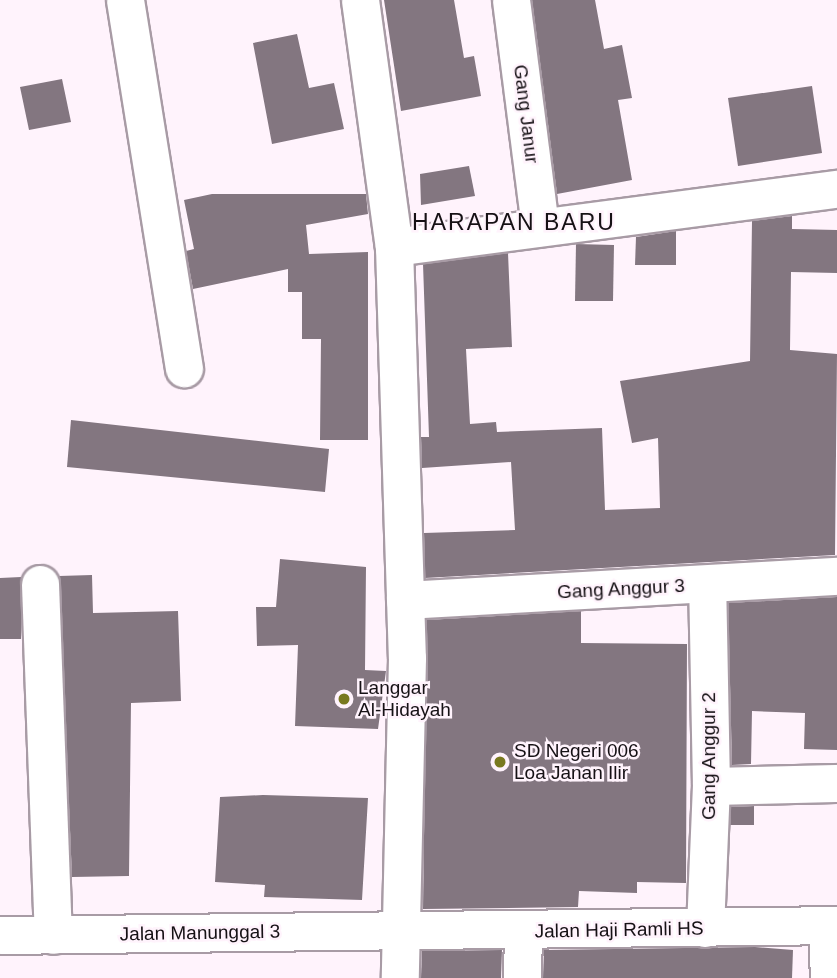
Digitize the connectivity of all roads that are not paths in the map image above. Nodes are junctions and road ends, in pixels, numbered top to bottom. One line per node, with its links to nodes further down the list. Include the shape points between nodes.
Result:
1 (125, 0): 7 (street)
2 (360, 0): 6 (street)
3 (511, 0): 5 (street, Gang Janur)
4 (837, 189): 5 (street)
5 (540, 227): 6 (street)
6 (394, 247): 11 (street)
7 (184, 368)
8 (837, 576): 10 (street, Gang Anggur 3)
9 (40, 584): 19 (street)
10 (707, 584): 11 (street, Gang Anggur 3); 13 (street, Gang Anggur 2)
11 (405, 600): 16 (street)
12 (837, 783): 13 (street)
13 (711, 786): 15 (street, Gang Anggur 2)
14 (832, 925): 15 (street, Jalan Haji Ramli HS); 22 (street)
15 (705, 928): 17 (street, Jalan Haji Ramli HS)
16 (400, 931): 17 (street, Jalan Haji Ramli HS); 19 (street, Jalan Manunggal 3); 20 (street)
17 (523, 931): 21 (street)
18 (0, 935): 19 (street, Jalan Manunggal 3)
19 (53, 935)
20 (400, 978)
21 (522, 978)
22 (828, 978)

